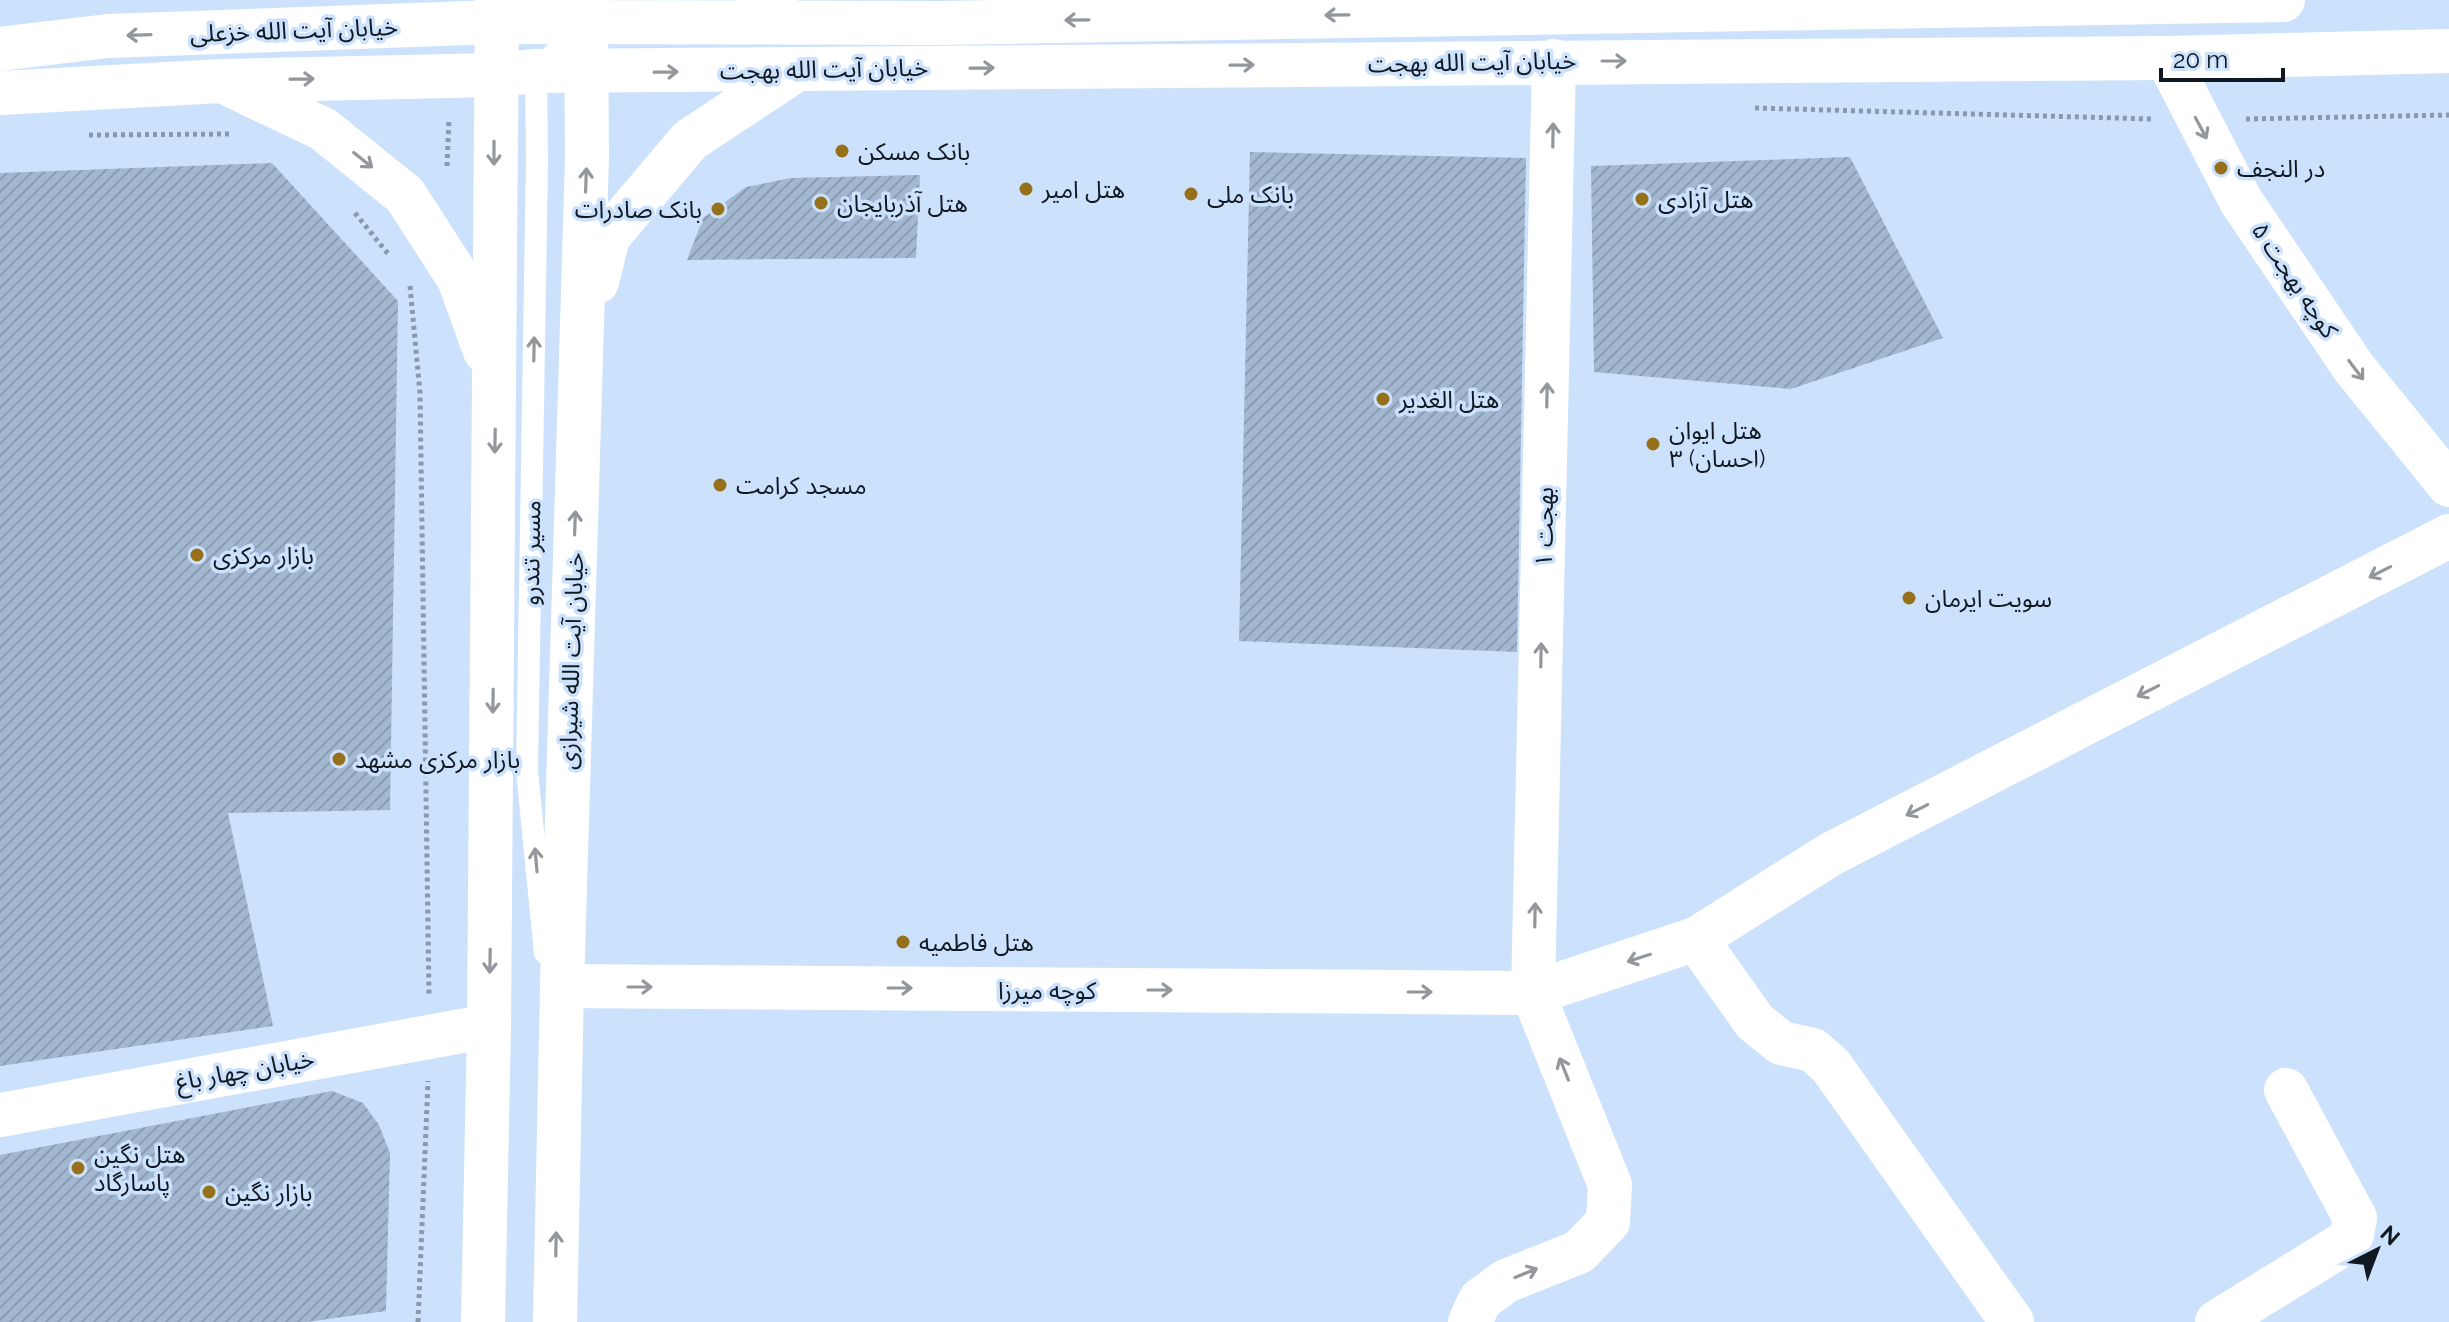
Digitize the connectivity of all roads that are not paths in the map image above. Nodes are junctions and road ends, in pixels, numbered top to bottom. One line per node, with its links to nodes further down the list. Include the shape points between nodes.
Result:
1 (2283, 0): 2 (main road, خیابان آیت الله بهجت)
2 (2121, 2): 3 (main road, خیابان آیت الله بهجت)
3 (1580, 5): 6 (main road, خیابان آیت الله بهجت, one-way to 6, via 939,23)
4 (517, 11): 5 (main road, خیابان آیت الله خزعلی); 7 (main road, خیابان آیت الله خزعلی, one-way to 7, via 108,36); 12 (main road)
5 (587, 11): 6 (main road, خیابان آیت الله بهجت); 12 (lane); 13 (main road, خیابان آیت الله شیرازی)
6 (774, 11)
7 (0, 49)
8 (2449, 51): 9 (main road, خیابان آیت الله بهجت)
9 (2167, 58): 10 (main road, خیابان آیت الله بهجت, one-way to 9); 18 (main road, کوچه بهجت ۵, one-way to 18, via 2241,201 2354,368)
10 (1554, 61): 11 (main road, خیابان آیت الله بهجت, one-way to 10); 22 (main road, بهجت ۱, one-way to 10)
11 (796, 70): 13 (main road, خیابان آیت الله بهجت, one-way to 11); 16 (main road, via 690,140 608,237)
12 (516, 73): 13 (main road, خیابان آیت الله بهجت); 14 (main road, خیابان آیت الله خزعلی, one-way to 12); 17 (main road, one-way to 17); 25 (lane, مسیر تندرو, one-way to 12, via 527,771 537,161)
13 (588, 73): 16 (main road, خیابان آیت الله شیرازی, one-way to 13)
14 (222, 81): 15 (main road, خیابان آیت الله خزعلی); 17 (main road, one-way to 17, via 323,129 405,195 459,279)
15 (0, 93)
16 (580, 359): 21 (main road, خیابان آیت الله شیرازی, one-way to 16)
17 (496, 381): 23 (main road, one-way to 23)
18 (2449, 485)
19 (2449, 536): 20 (main road, کوچه میرزا, one-way to 20, via 1831,854)
20 (1696, 939): 22 (main road, کوچه میرزا, one-way to 22); 30 (main road, via 1755,1022 1781,1043 1813,1050 1831,1066)
21 (562, 986): 22 (main road, کوچه میرزا, one-way to 22); 25 (main road, خیابان آیت الله شیرازی)
22 (1533, 993): 29 (main road, one-way to 22, via 1480,1300 1506,1281 1579,1252 1608,1222 1610,1185)
23 (489, 1026): 26 (main road, خیابان چهار باغ); 27 (main road)
24 (2286, 1090): 31 (main road, via 2355,1218 2352,1235)
25 (559, 1105): 28 (main road, خیابان آیت الله شیرازی, one-way to 25)
26 (0, 1115)
27 (483, 1322)
28 (555, 1322)
29 (1470, 1322)
30 (2012, 1322)
31 (2217, 1322)

